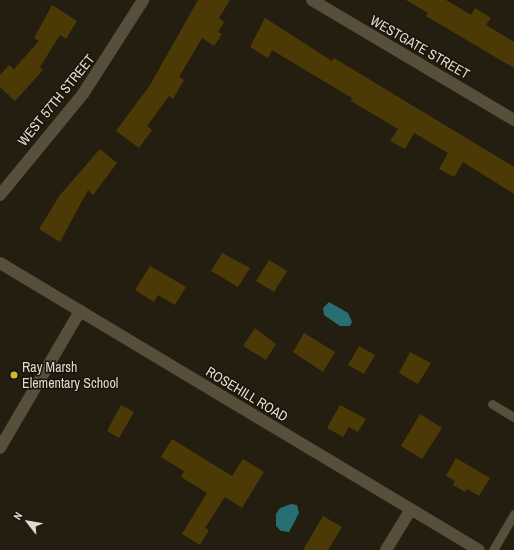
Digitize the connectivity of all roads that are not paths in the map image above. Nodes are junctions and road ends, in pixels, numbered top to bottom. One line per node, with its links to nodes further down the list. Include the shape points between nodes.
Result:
1 (143, 0): 4 (street, WEST 57TH STREET, via 83,94)
2 (312, 0): 3 (street, WESTGATE STREET)
3 (514, 120)
4 (0, 195)
5 (0, 262): 6 (street, ROSEHILL ROAD)
6 (80, 311): 9 (street); 10 (street, ROSEHILL ROAD)
7 (492, 404): 8 (lane)
8 (514, 417)
9 (0, 448)
10 (410, 509): 12 (street); 13 (street, ROSEHILL ROAD)
11 (514, 514): 14 (lane)
12 (386, 550)
13 (479, 550)
14 (493, 550)

